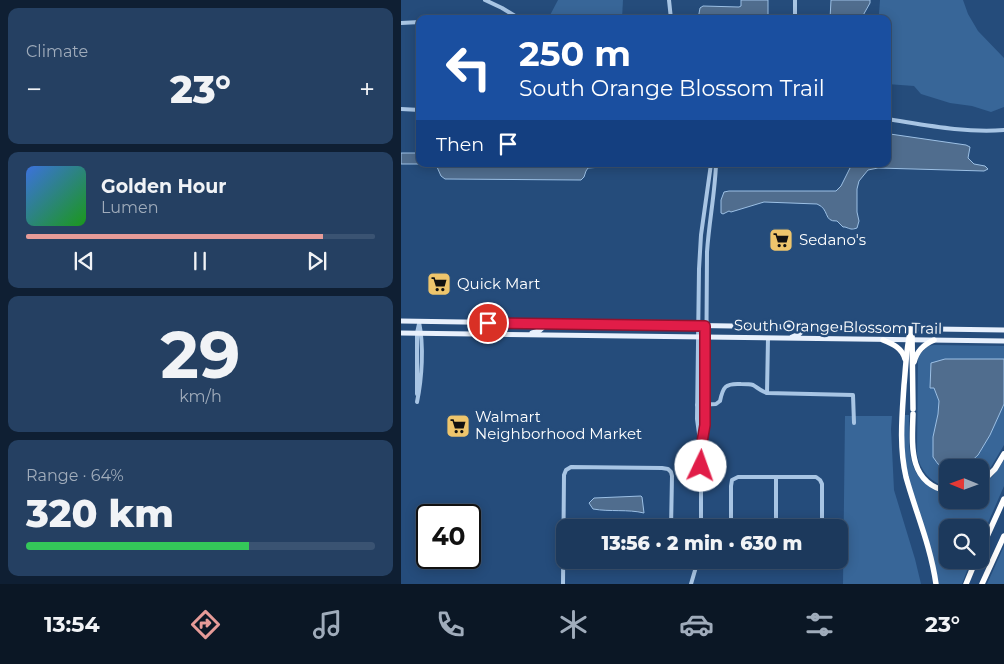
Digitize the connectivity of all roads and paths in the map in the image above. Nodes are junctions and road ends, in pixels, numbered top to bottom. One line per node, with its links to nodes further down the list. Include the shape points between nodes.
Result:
1 (485, 0): 4 (street)
2 (669, 0): 5 (street)
3 (795, 0): 6 (street)
4 (513, 15)
5 (671, 15)
6 (795, 15)
7 (416, 22): 8 (street)
8 (401, 23)
9 (401, 109): 10 (street)
10 (416, 110)
11 (891, 120): 12 (street, via 976,131)
12 (1004, 130)
13 (711, 167): 15 (street)
14 (716, 167): 16 (street)
15 (699, 252): 16 (street); 20 (street)
16 (707, 252): 21 (street)
17 (401, 321): 18 (main road, South Orange Blossom Trail)
18 (419, 322): 19 (main road, South Orange Blossom Trail); 26 (street)
19 (548, 323): 20 (main road, South Orange Blossom Trail); 27 (main road)
20 (698, 326): 21 (main road, South Orange Blossom Trail); 28 (street)
21 (705, 326): 22 (main road, South Orange Blossom Trail); 29 (street)
22 (806, 327): 23 (main road, South Orange Blossom Trail); 31 (main road)
23 (911, 329): 24 (main road, South Orange Blossom Trail); 33 (highway)
24 (1004, 330)
25 (401, 333): 26 (main road, South Orange Blossom Trail)
26 (419, 333): 26 (street, via 417,402 420,386); 27 (main road, South Orange Blossom Trail)
27 (527, 335): 28 (main road, South Orange Blossom Trail)
28 (698, 337): 29 (main road, South Orange Blossom Trail); 39 (street)
29 (706, 337): 30 (main road, South Orange Blossom Trail); 40 (street)
30 (768, 338): 31 (main road, South Orange Blossom Trail); 38 (street)
31 (789, 338): 32 (main road, South Orange Blossom Trail)
32 (883, 340): 33 (main road, South Orange Blossom Trail); 36 (highway, via 902,352)
33 (910, 340): 34 (main road, South Orange Blossom Trail); 36 (highway); 37 (highway)
34 (934, 340): 35 (main road, South Orange Blossom Trail); 37 (highway, via 919,351)
35 (1004, 341)
36 (906, 361): 61 (highway, via 903,457)
37 (913, 367): 46 (highway, via 913,456 923,478)
38 (767, 393): 40 (street, via 752,385 733,383 724,387 720,401); 41 (street, via 853,395)
39 (697, 405): 40 (street); 42 (street)
40 (706, 405): 42 (street)
41 (854, 423)
42 (701, 448): 50 (street)
43 (1004, 454): 44 (highway)
44 (989, 476)
45 (776, 477): 51 (street, via 738,476 732,480); 52 (street); 53 (street, via 816,477 820,480)
46 (939, 488)
47 (1004, 499): 54 (highway)
48 (564, 519): 49 (street, via 564,475 571,467 669,469 672,476)
49 (671, 519)
50 (701, 519)
51 (731, 519)
52 (776, 519)
53 (822, 519)
54 (989, 532)
55 (1004, 536): 63 (highway)
56 (563, 569): 59 (street)
57 (696, 569): 60 (street)
58 (972, 569): 62 (highway)
59 (563, 584)
60 (691, 584)
61 (936, 584)
62 (966, 584)
63 (983, 584)

